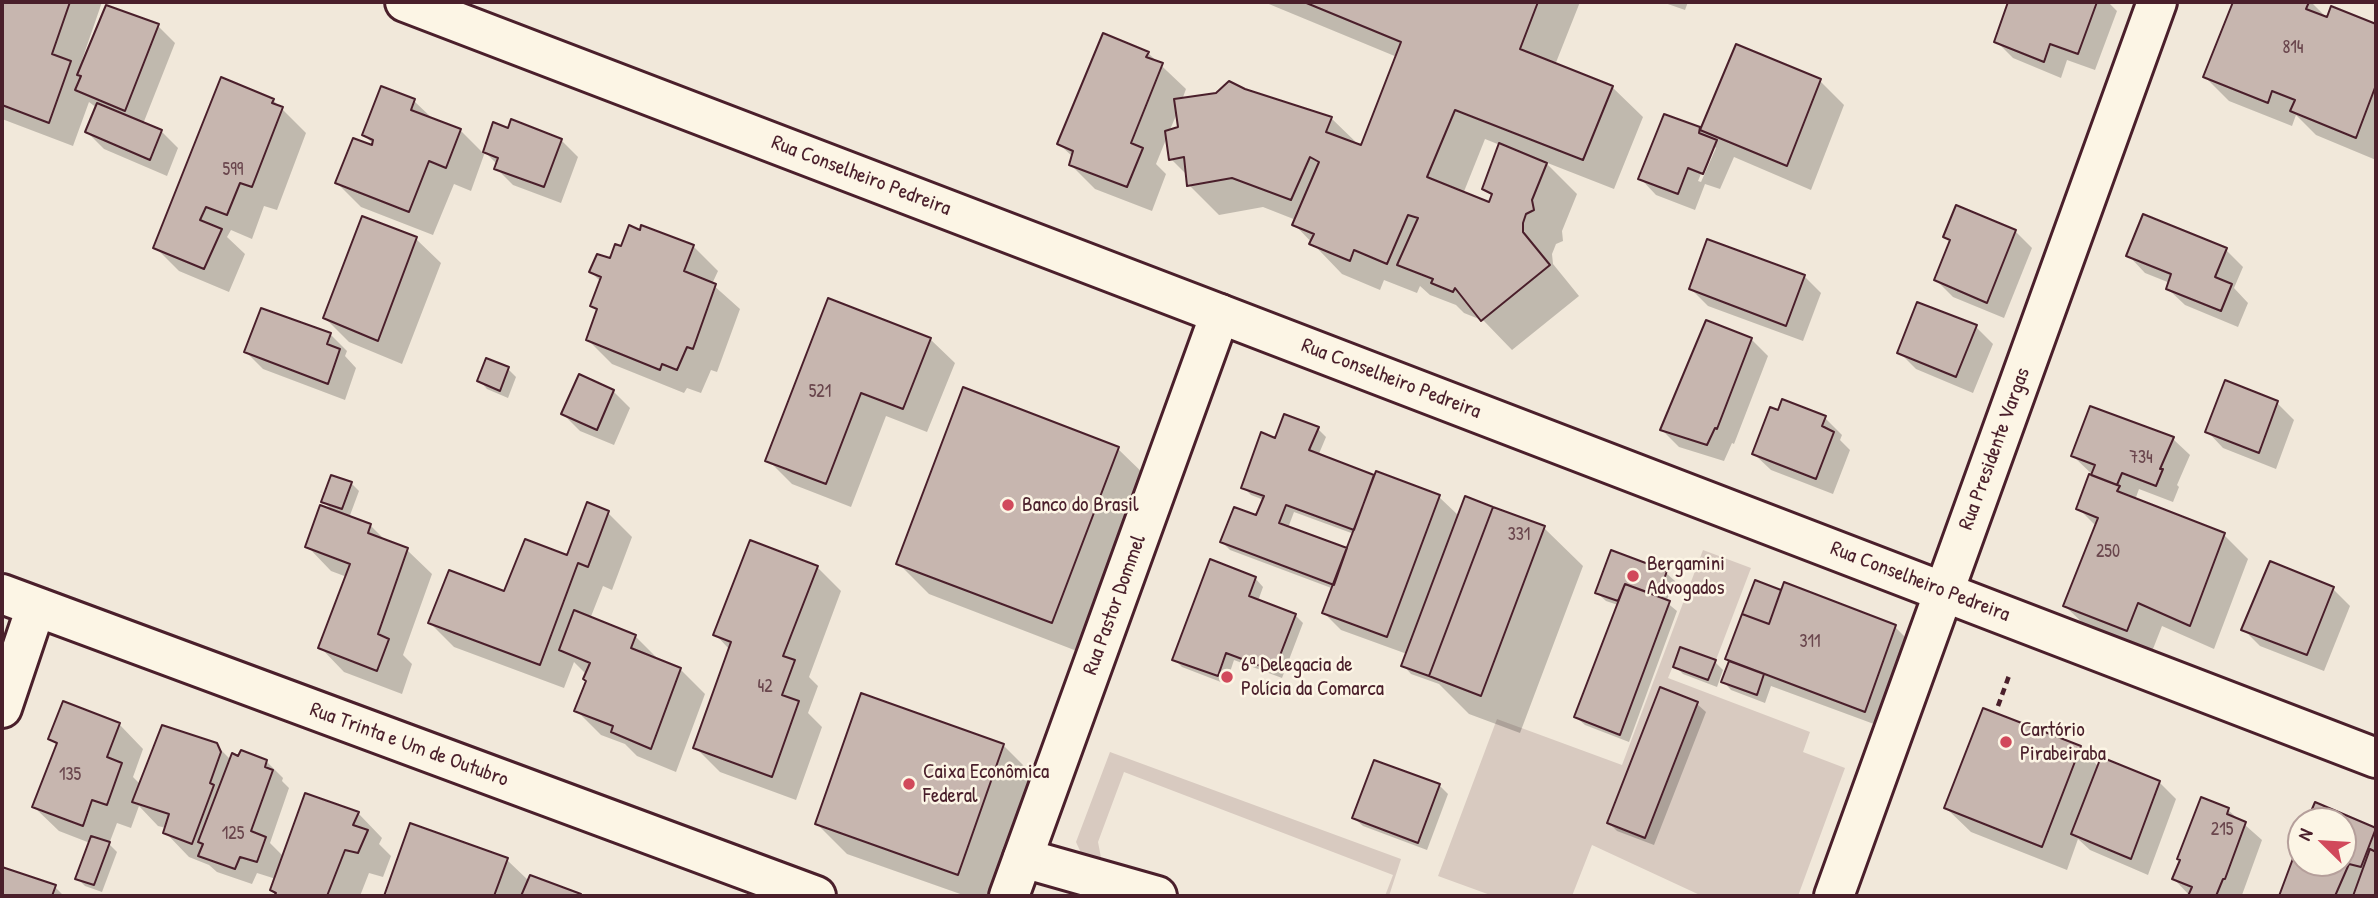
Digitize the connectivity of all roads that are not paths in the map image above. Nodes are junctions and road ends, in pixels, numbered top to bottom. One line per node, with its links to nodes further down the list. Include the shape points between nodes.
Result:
1 (405, 2): 3 (street, Rua Conselheiro Pedreira)
2 (2157, 2): 4 (street, Rua Presidente Vargas)
3 (1220, 314): 4 (street, Rua Conselheiro Pedreira); 8 (street, Rua Pastor Dommel)
4 (1944, 591): 7 (street, Rua Conselheiro Pedreira); 12 (street, Rua Presidente Vargas)
5 (19, 601): 6 (street); 9 (street, Rua Trinta e Um de Outubro)
6 (2, 708)
7 (2376, 758)
8 (1023, 859): 10 (street, Rua Pastor Dommel); 11 (street)
9 (816, 896)
10 (1009, 896)
11 (1157, 896)
12 (1834, 896)

